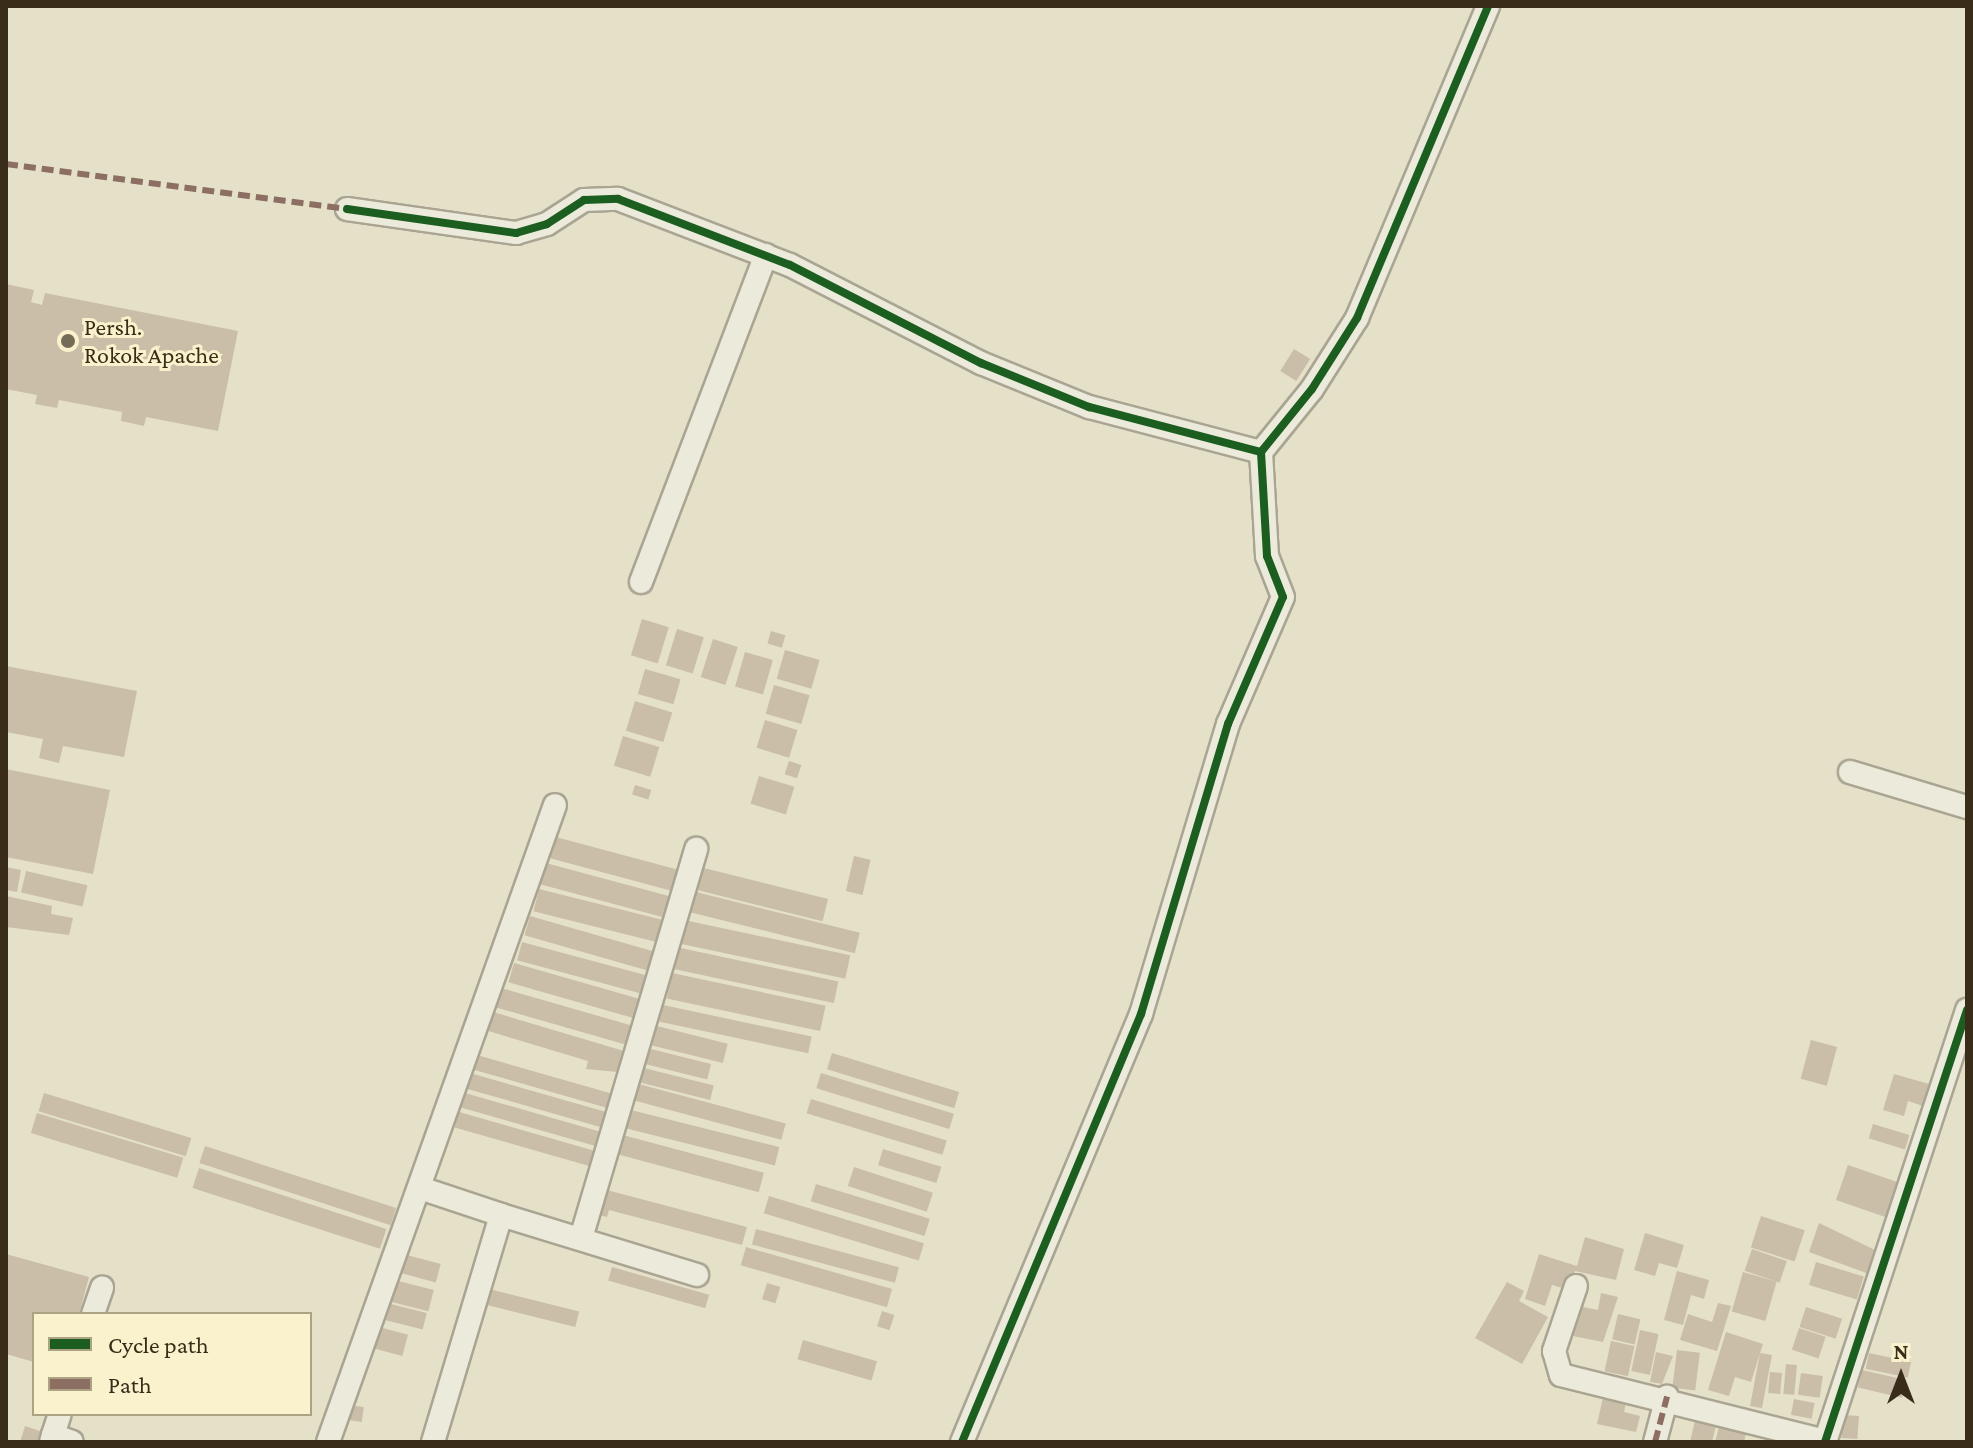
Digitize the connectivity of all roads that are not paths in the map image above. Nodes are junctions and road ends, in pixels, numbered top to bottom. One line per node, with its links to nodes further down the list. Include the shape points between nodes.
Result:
1 (1488, 6): 4 (street, via 1357,318)
2 (347, 209): 3 (street, via 516,233 547,224 584,200 607,197)
3 (766, 255): 4 (street, via 981,363 1089,407); 5 (street)
4 (1261, 452): 22 (street, via 1267,556 1283,597 1228,724 1141,1014)
5 (641, 582)
6 (1850, 772): 8 (street)
7 (555, 805): 11 (street)
8 (1967, 807)
9 (696, 849): 13 (street)
10 (1967, 1010): 19 (street)
11 (420, 1188): 12 (street); 20 (street)
12 (501, 1215): 13 (street); 21 (street)
13 (581, 1238): 14 (street)
14 (697, 1275)
15 (1576, 1286): 18 (street, via 1554,1351 1561,1375)
16 (102, 1288): 17 (street)
17 (94, 1312)
18 (1667, 1397): 19 (street); 23 (street)
19 (1825, 1441)
20 (328, 1442)
21 (433, 1442)
22 (962, 1442)
23 (1655, 1442)

